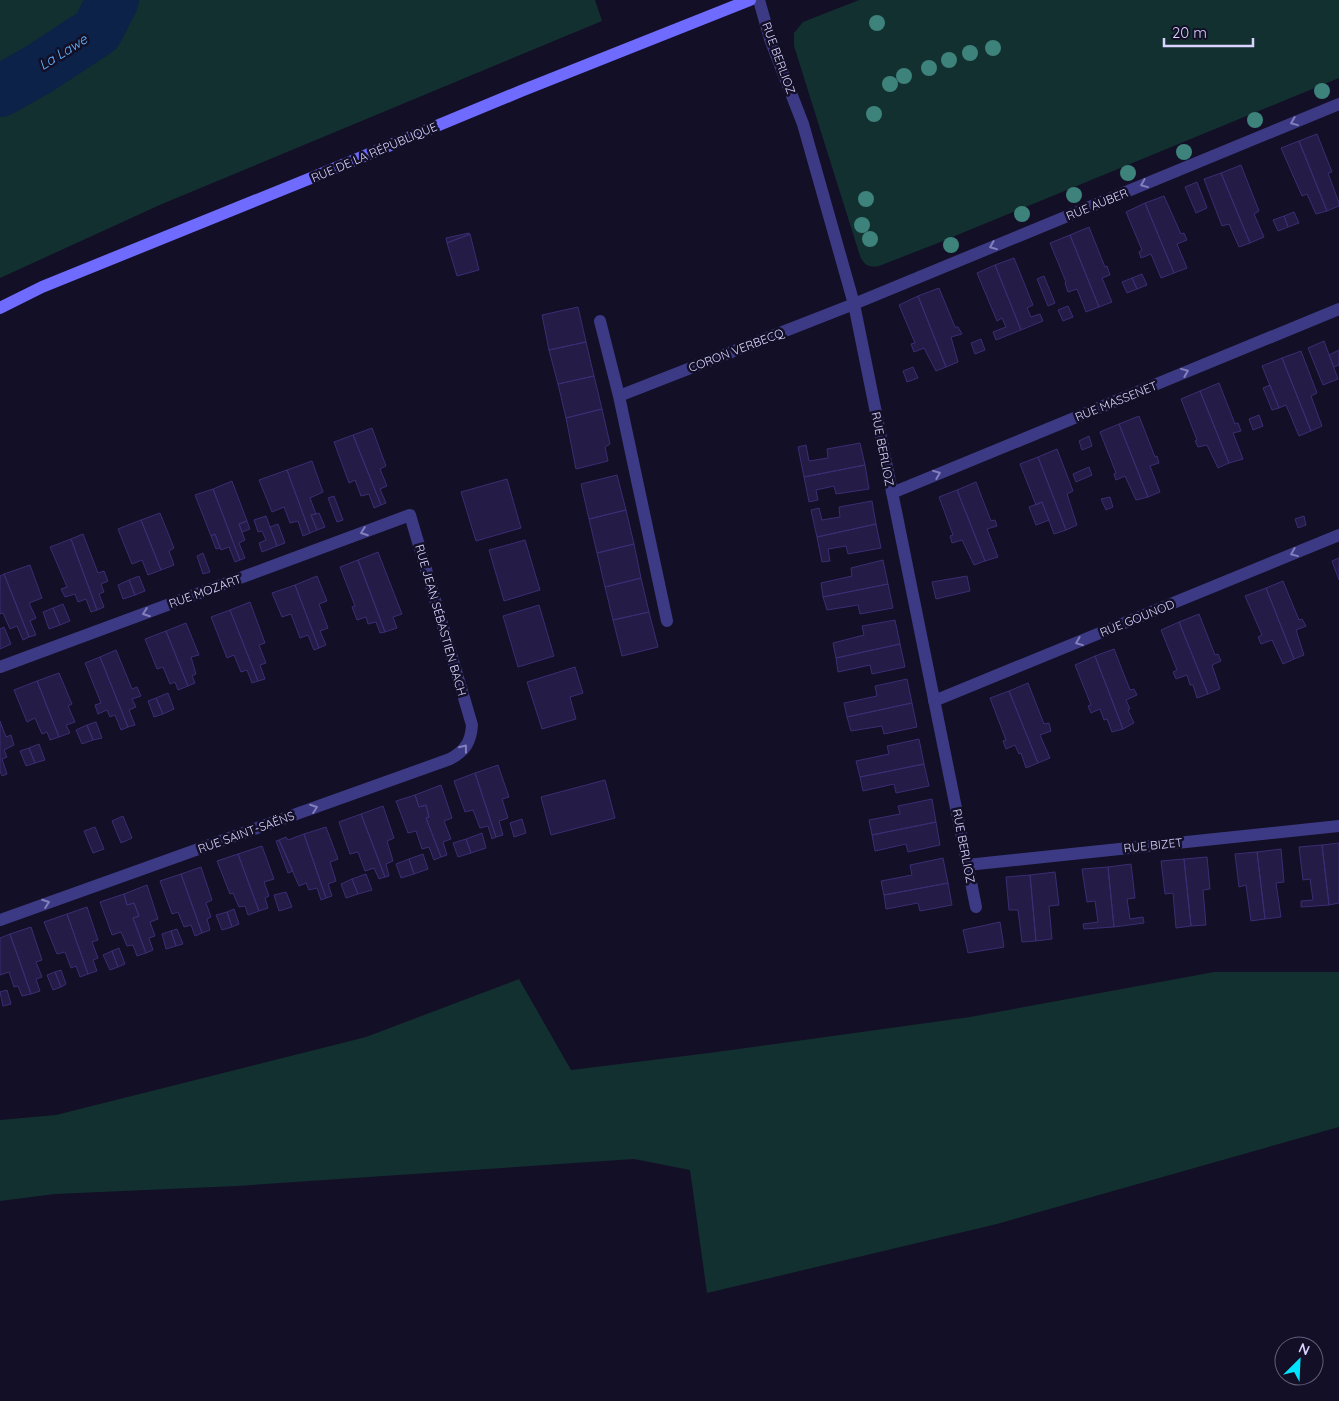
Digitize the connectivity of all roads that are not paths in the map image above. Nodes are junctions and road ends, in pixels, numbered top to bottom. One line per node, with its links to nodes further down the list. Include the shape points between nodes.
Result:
1 (750, 0): 5 (main road, RUE DE LA RÉPUBLIQUE, via 51,283)
2 (759, 0): 4 (street, RUE BERLIOZ, via 770,39 803,124)
3 (1339, 104): 4 (street, RUE AUBER, one-way to 4)
4 (854, 304): 8 (street, CORON VERBECQ); 9 (street, RUE BERLIOZ)
5 (0, 308)
6 (1339, 309): 9 (street, RUE MASSENET, one-way to 6)
7 (600, 321): 8 (street)
8 (619, 396): 12 (street)
9 (892, 493): 14 (street, RUE BERLIOZ)
10 (410, 515): 13 (street, RUE MOZART, one-way to 13); 15 (street, RUE JEAN SÉBASTIEN BACH)
11 (1339, 535): 14 (street, RUE GOUNOD, one-way to 14)
12 (667, 621)
13 (0, 667)
14 (934, 701): 17 (street, RUE BERLIOZ)
15 (472, 725): 19 (street, RUE SAINT-SAËNS, one-way to 15, via 450,759 467,746)
16 (1339, 826): 17 (street, RUE BIZET)
17 (967, 865): 18 (street, RUE BERLIOZ)
18 (976, 906)
19 (0, 920)

